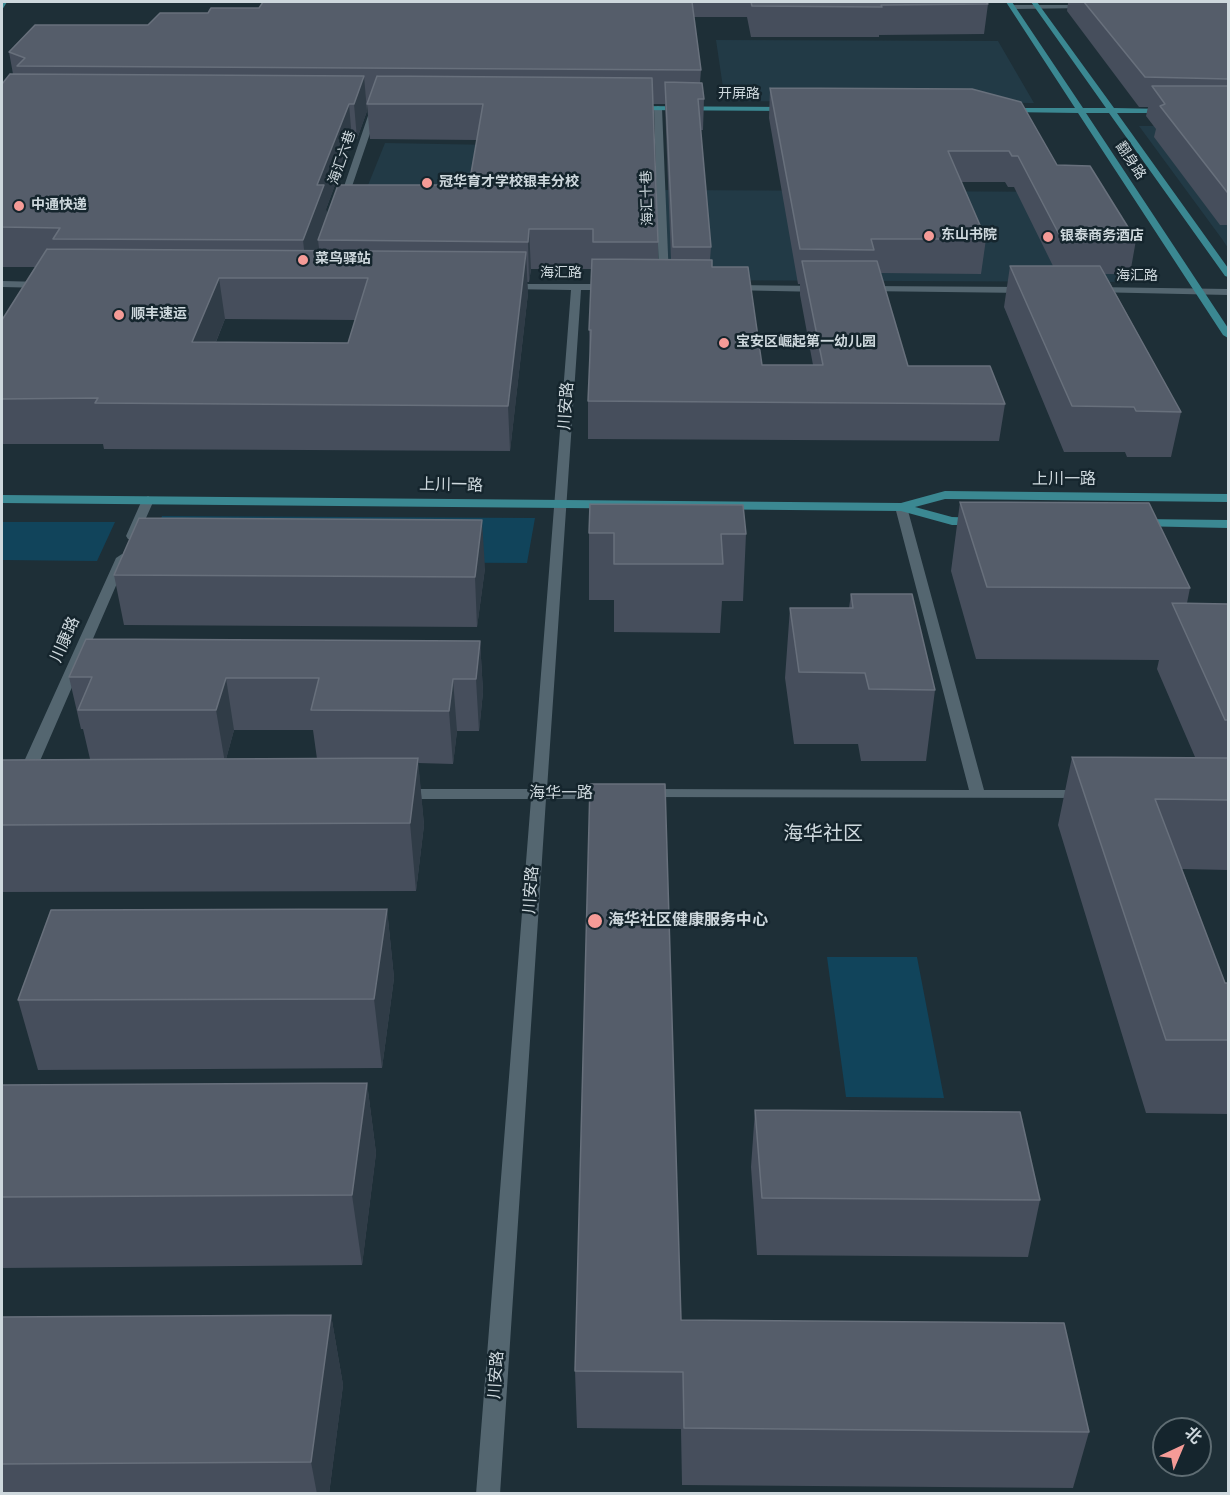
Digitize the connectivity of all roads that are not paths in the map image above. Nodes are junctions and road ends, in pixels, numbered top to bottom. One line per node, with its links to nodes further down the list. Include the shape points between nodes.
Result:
1 (4, 2): 5 (main road)
2 (1011, 4): 3 (street); 13 (main road, 翻身路)
3 (1036, 4): 4 (street); 14 (main road, 翻身路)
4 (1097, 7)
5 (2, 8)
6 (364, 106): 7 (main road)
7 (375, 106): 8 (main road); 16 (street, 海汇六巷)
8 (387, 107)
9 (623, 108): 10 (main road, 开屏路)
10 (658, 108): 11 (main road, 开屏路); 24 (street, 海汇十巷)
11 (800, 109)
12 (998, 110): 13 (main road)
13 (1081, 111): 14 (main road); 31 (main road, 翻身路)
14 (1110, 111): 15 (main road); 17 (main road, 翻身路)
15 (1181, 111)
16 (336, 219)
17 (1228, 274)
18 (2, 284): 19 (street)
19 (50, 285)
20 (492, 287): 21 (street, 海汇路)
21 (576, 287): 22 (street, 海汇路); 37 (street, 川安路)
22 (621, 288)
23 (654, 288): 24 (street)
24 (665, 288): 25 (street)
25 (677, 288)
26 (724, 288): 27 (street)
27 (832, 289)
28 (856, 289): 29 (street)
29 (1035, 290)
30 (1083, 290): 31 (street, 海汇路)
31 (1200, 291): 32 (street, 海汇路); 33 (main road, 翻身路)
32 (1228, 292)
33 (1228, 335)
34 (1228, 498): 38 (main road, 上川一路, via 945,495)
35 (2, 499): 36 (main road, 上川一路)
36 (147, 500): 37 (main road, 上川一路); 42 (street, 川康路)
37 (560, 504): 38 (main road, 上川一路); 44 (street, 川安路)
38 (901, 507): 39 (main road, 上川一路, via 952,521); 45 (street)
39 (986, 522)
40 (1125, 523): 41 (main road)
41 (1228, 524)
42 (17, 794)
43 (385, 794): 44 (street, 海华一路)
44 (539, 794): 45 (street, 海华一路); 47 (street, 川安路)
45 (978, 795): 46 (street, 海华一路)
46 (1097, 795)
47 (488, 1494)

